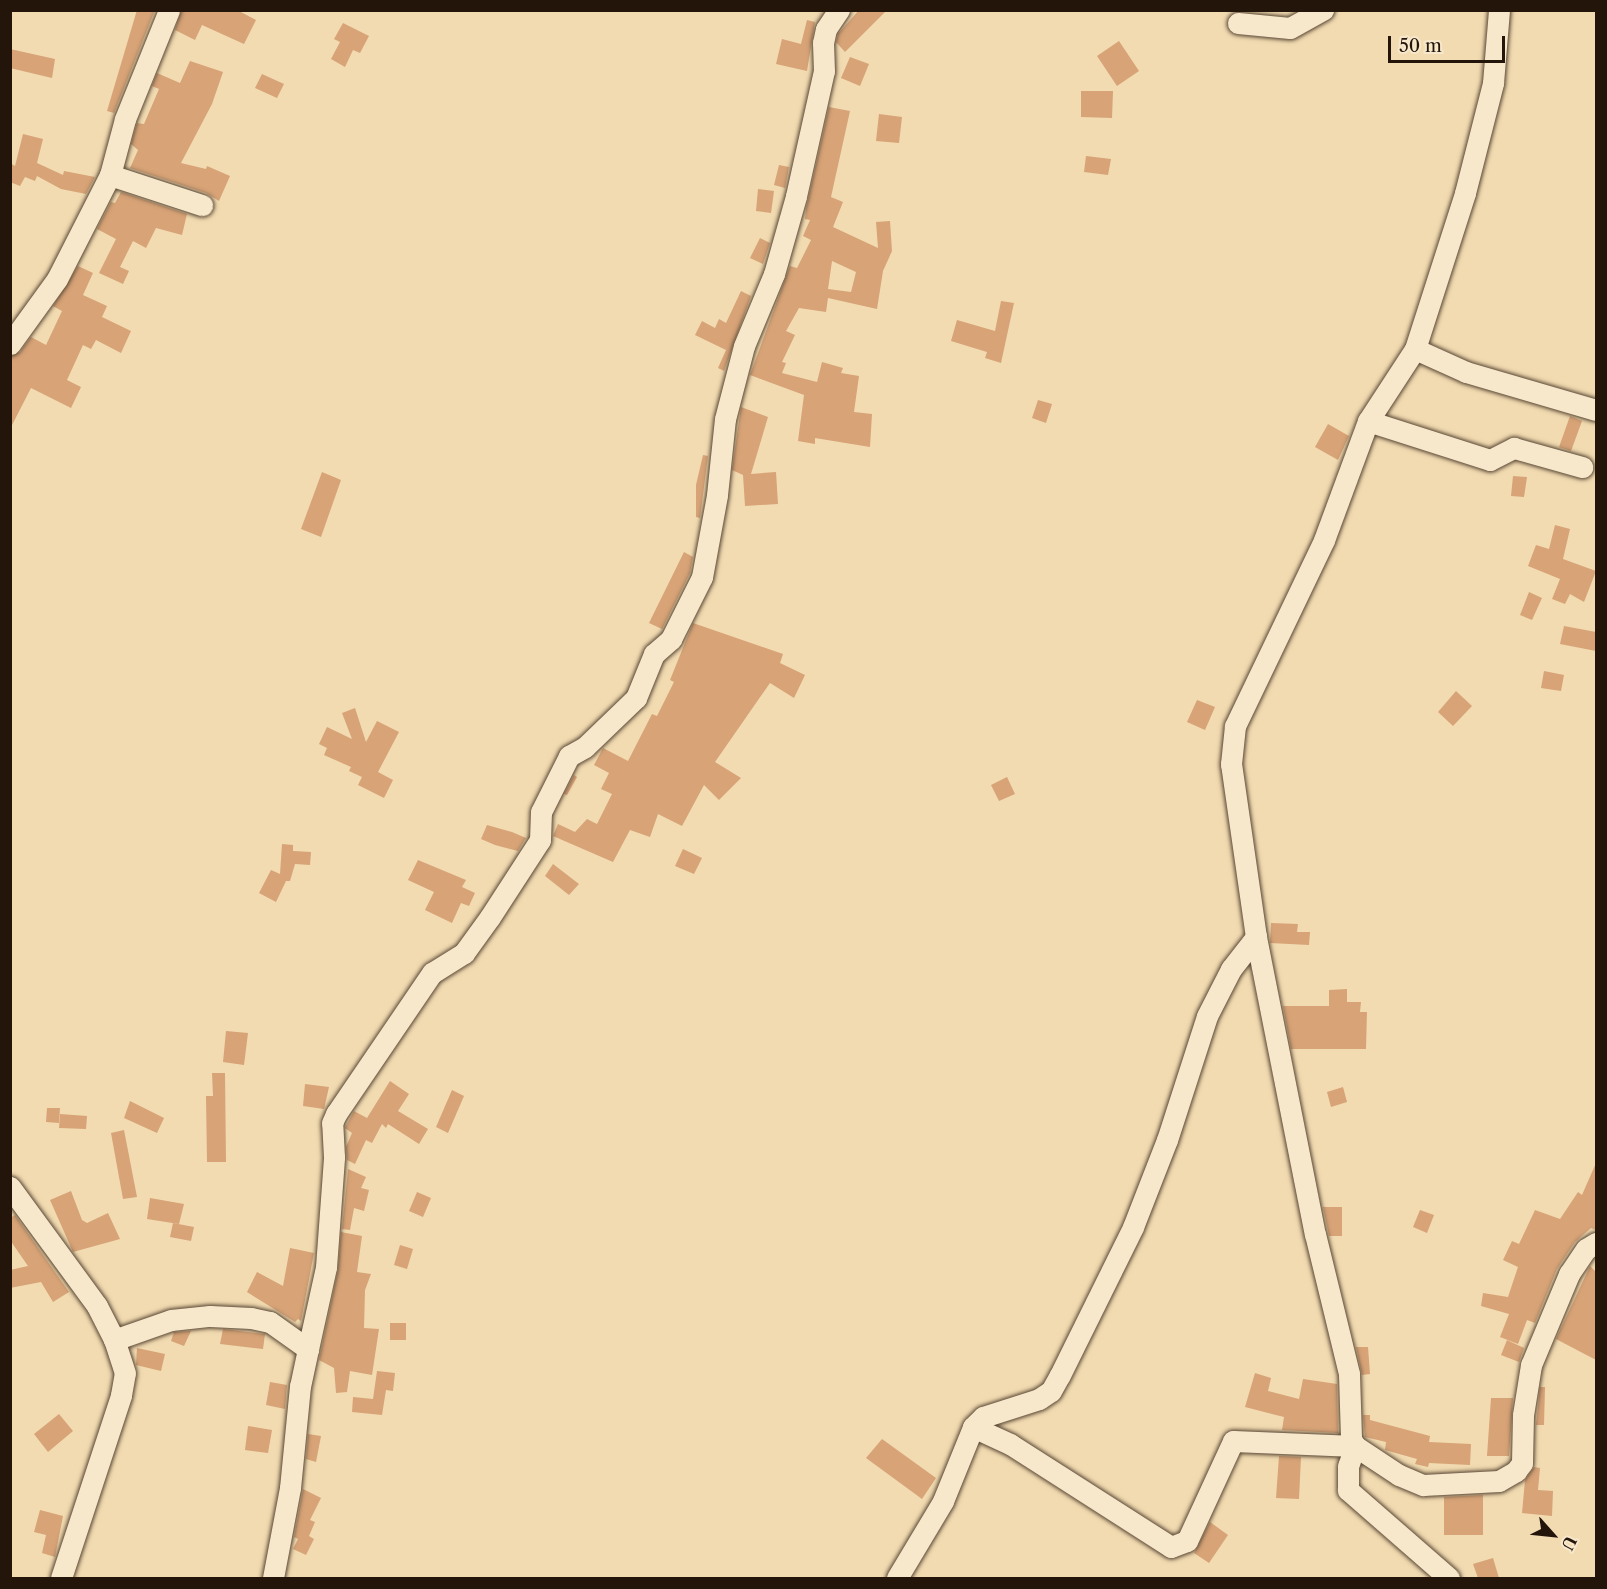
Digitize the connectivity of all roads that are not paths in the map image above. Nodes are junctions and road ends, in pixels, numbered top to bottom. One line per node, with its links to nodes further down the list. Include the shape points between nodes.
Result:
1 (169, 10): 6 (street, via 158,47 125,119)
2 (839, 10): 17 (street, via 826,28 824,71 784,240 744,346 725,419 717,495 702,577 671,639 654,654 636,698 585,747 569,756 541,812 540,840 490,917 464,953 432,973 336,1114 332,1123 334,1158 326,1267)
3 (1323, 10): 5 (street, via 1290,28)
4 (1494, 12): 9 (street, via 1493,83 1465,193)
5 (1238, 23)
6 (110, 175): 7 (street); 8 (street, via 57,279)
7 (202, 205)
8 (10, 344)
9 (1415, 349): 10 (street, via 1466,372); 11 (street)
10 (1596, 410)
11 (1368, 421): 12 (street, via 1490,460 1511,448); 13 (street, via 1324,540 1235,726 1231,764)
12 (1582, 467)
13 (1256, 937): 18 (street, via 1232,969 1207,1016 1167,1140 1133,1227 1051,1391 1039,1399 983,1417); 19 (street, via 1315,1234 1349,1374 1351,1439)
14 (10, 1187): 16 (street, via 97,1306)
15 (1596, 1243): 19 (street, via 1586,1249 1569,1274 1532,1365 1525,1388 1521,1463 1516,1472 1499,1481 1423,1485 1399,1475)
16 (114, 1340): 17 (street, via 171,1320 251,1318 270,1322); 20 (street, via 125,1373 121,1395)
17 (308, 1348): 21 (street, via 300,1386 290,1488)
18 (973, 1427): 19 (street, via 1010,1444 1172,1547 1187,1541 1233,1441); 22 (street, via 943,1502)
19 (1355, 1446): 23 (street, via 1348,1466 1348,1490)
20 (61, 1578)
21 (273, 1578)
22 (897, 1578)
23 (1449, 1578)

